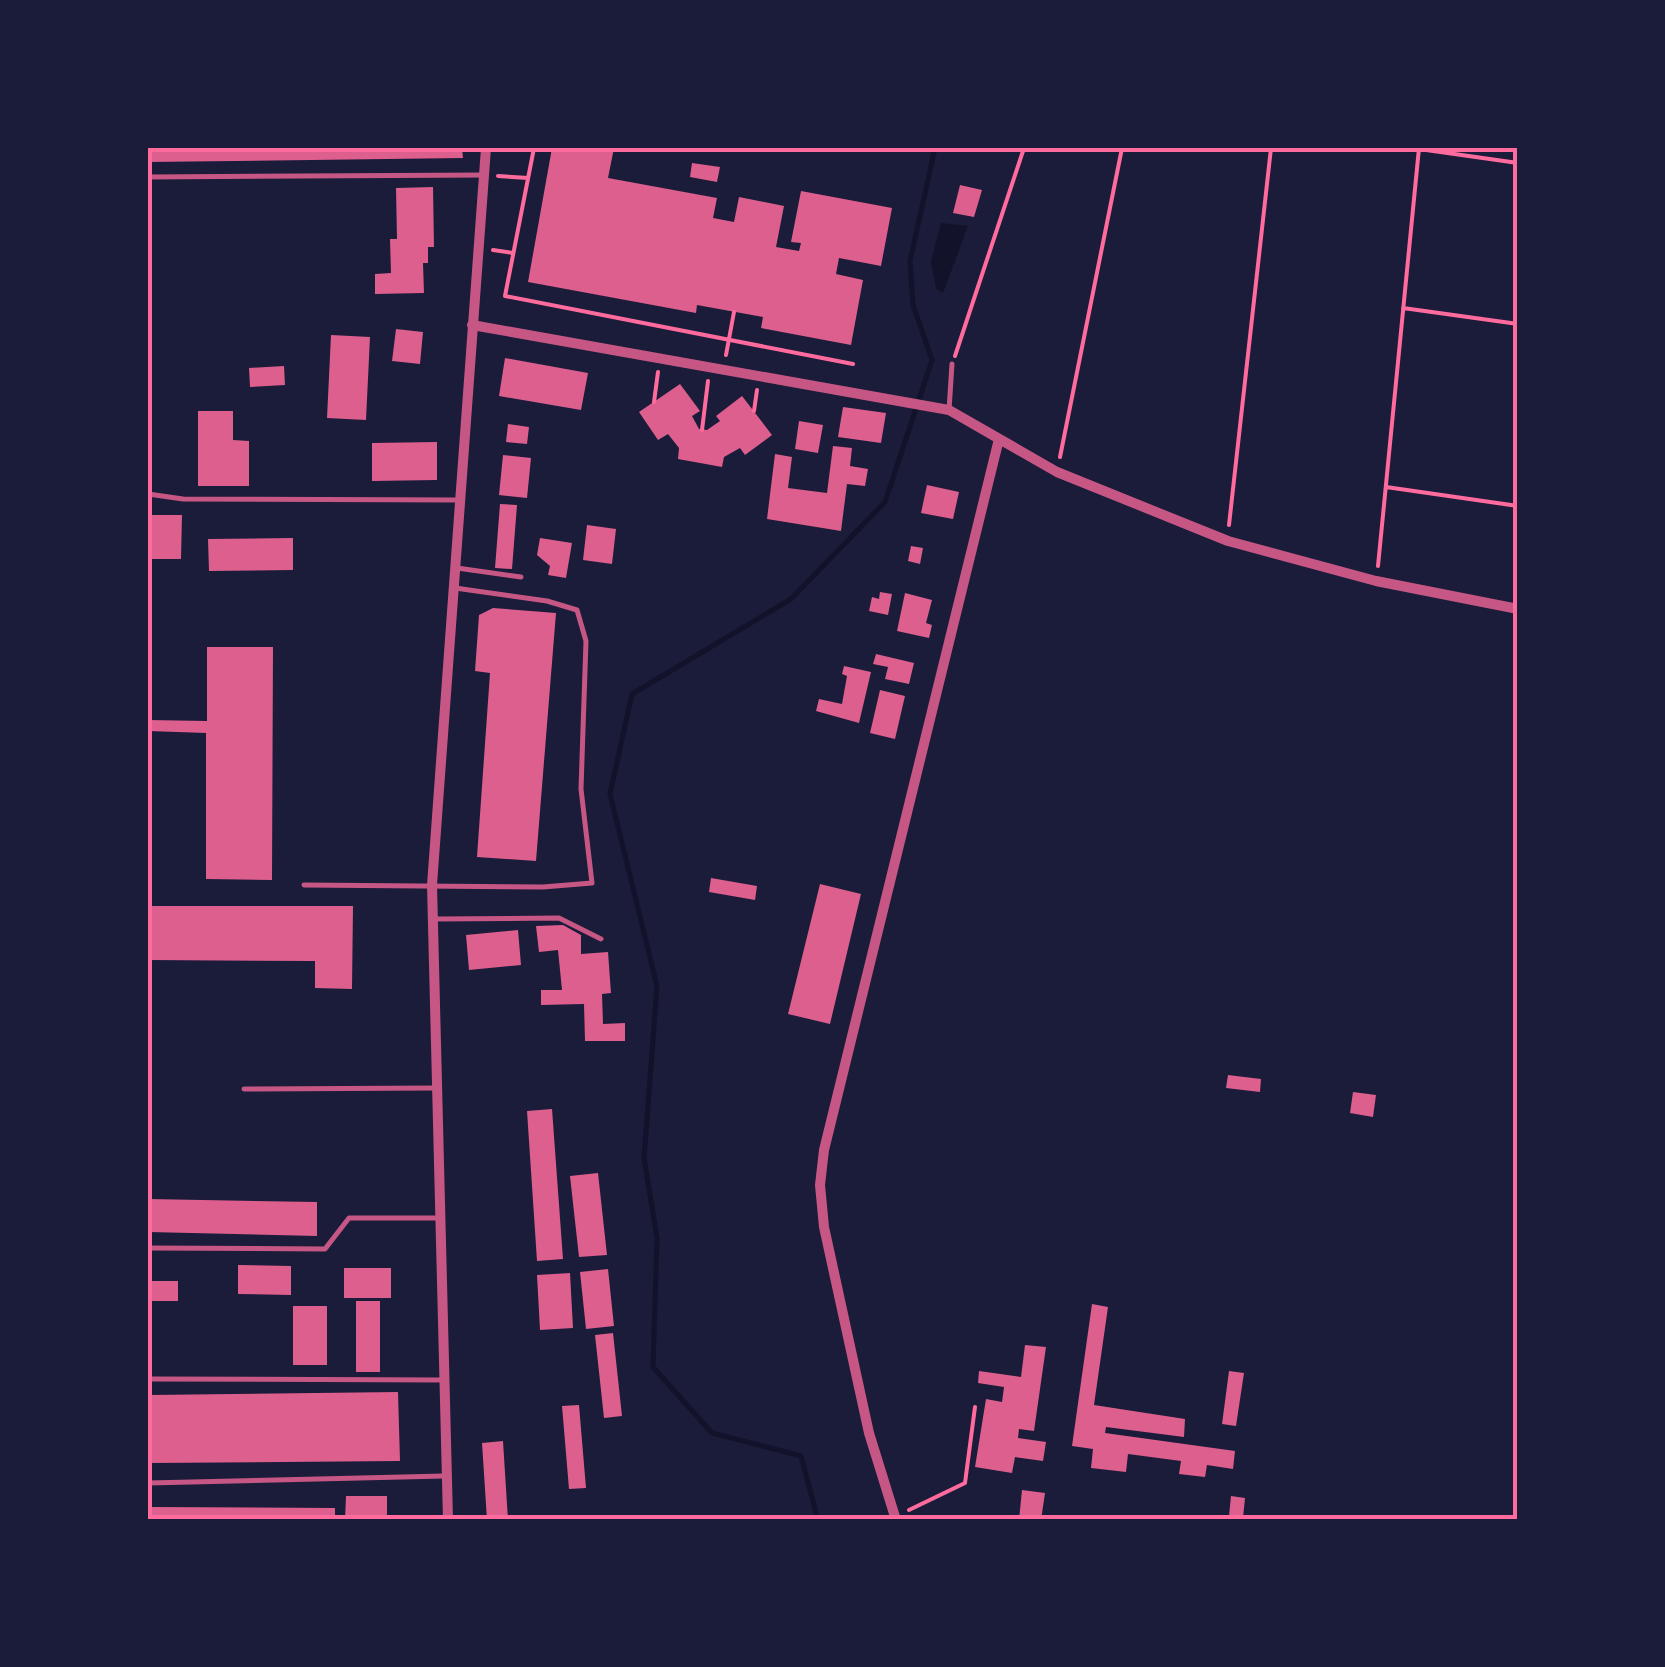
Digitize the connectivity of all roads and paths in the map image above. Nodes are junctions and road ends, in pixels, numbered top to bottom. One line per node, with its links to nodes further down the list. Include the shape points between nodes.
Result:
1 (486, 148): 8 (street)
2 (534, 148): 10 (path)
3 (1024, 148): 18 (path)
4 (1122, 148): 27 (path)
5 (1272, 148): 32 (path)
6 (1419, 148): 7 (path); 11 (path)
7 (1518, 163)
8 (484, 175): 9 (lane); 10 (path); 14 (street)
9 (148, 177)
10 (528, 178): 15 (path, via 505,296)
11 (1403, 308): 13 (path); 28 (path)
12 (734, 312): 15 (path)
13 (1518, 324)
14 (472, 325): 16 (street); 30 (street)
15 (729, 340): 17 (path); 20 (path)
16 (660, 358): 19 (street); 22 (path)
17 (853, 364)
18 (952, 364): 23 (lane)
19 (710, 367): 20 (street); 25 (path)
20 (724, 369): 21 (street)
21 (759, 375): 23 (street); 24 (path)
22 (654, 402)
23 (949, 410): 26 (street)
24 (754, 411)
25 (702, 430)
26 (999, 439): 27 (street); 51 (street, via 820,1185 869,1433)
27 (1057, 472): 32 (street)
28 (1386, 487): 31 (path); 35 (path)
29 (148, 494): 30 (lane, via 183,500)
30 (459, 500): 33 (street)
31 (1518, 506)
32 (1228, 541): 35 (street)
33 (454, 568): 34 (lane); 36 (street)
34 (522, 577)
35 (1376, 581): 37 (street)
36 (452, 587): 39 (street); 39 (lane, via 577,610 586,641 580,789 592,883)
37 (1518, 608)
38 (304, 885): 39 (lane)
39 (432, 886): 40 (street)
40 (432, 920): 41 (lane, via 559,918); 42 (street)
41 (601, 939)
42 (435, 1088): 43 (lane); 44 (street)
43 (244, 1089)
44 (439, 1218): 45 (lane, via 349,1218 326,1249); 47 (street)
45 (148, 1248)
46 (148, 1379): 47 (lane)
47 (444, 1380): 49 (street)
48 (974, 1407): 51 (path, via 965,1483)
49 (446, 1476): 50 (lane); 52 (street)
50 (148, 1483)
51 (896, 1518)
52 (448, 1520)

